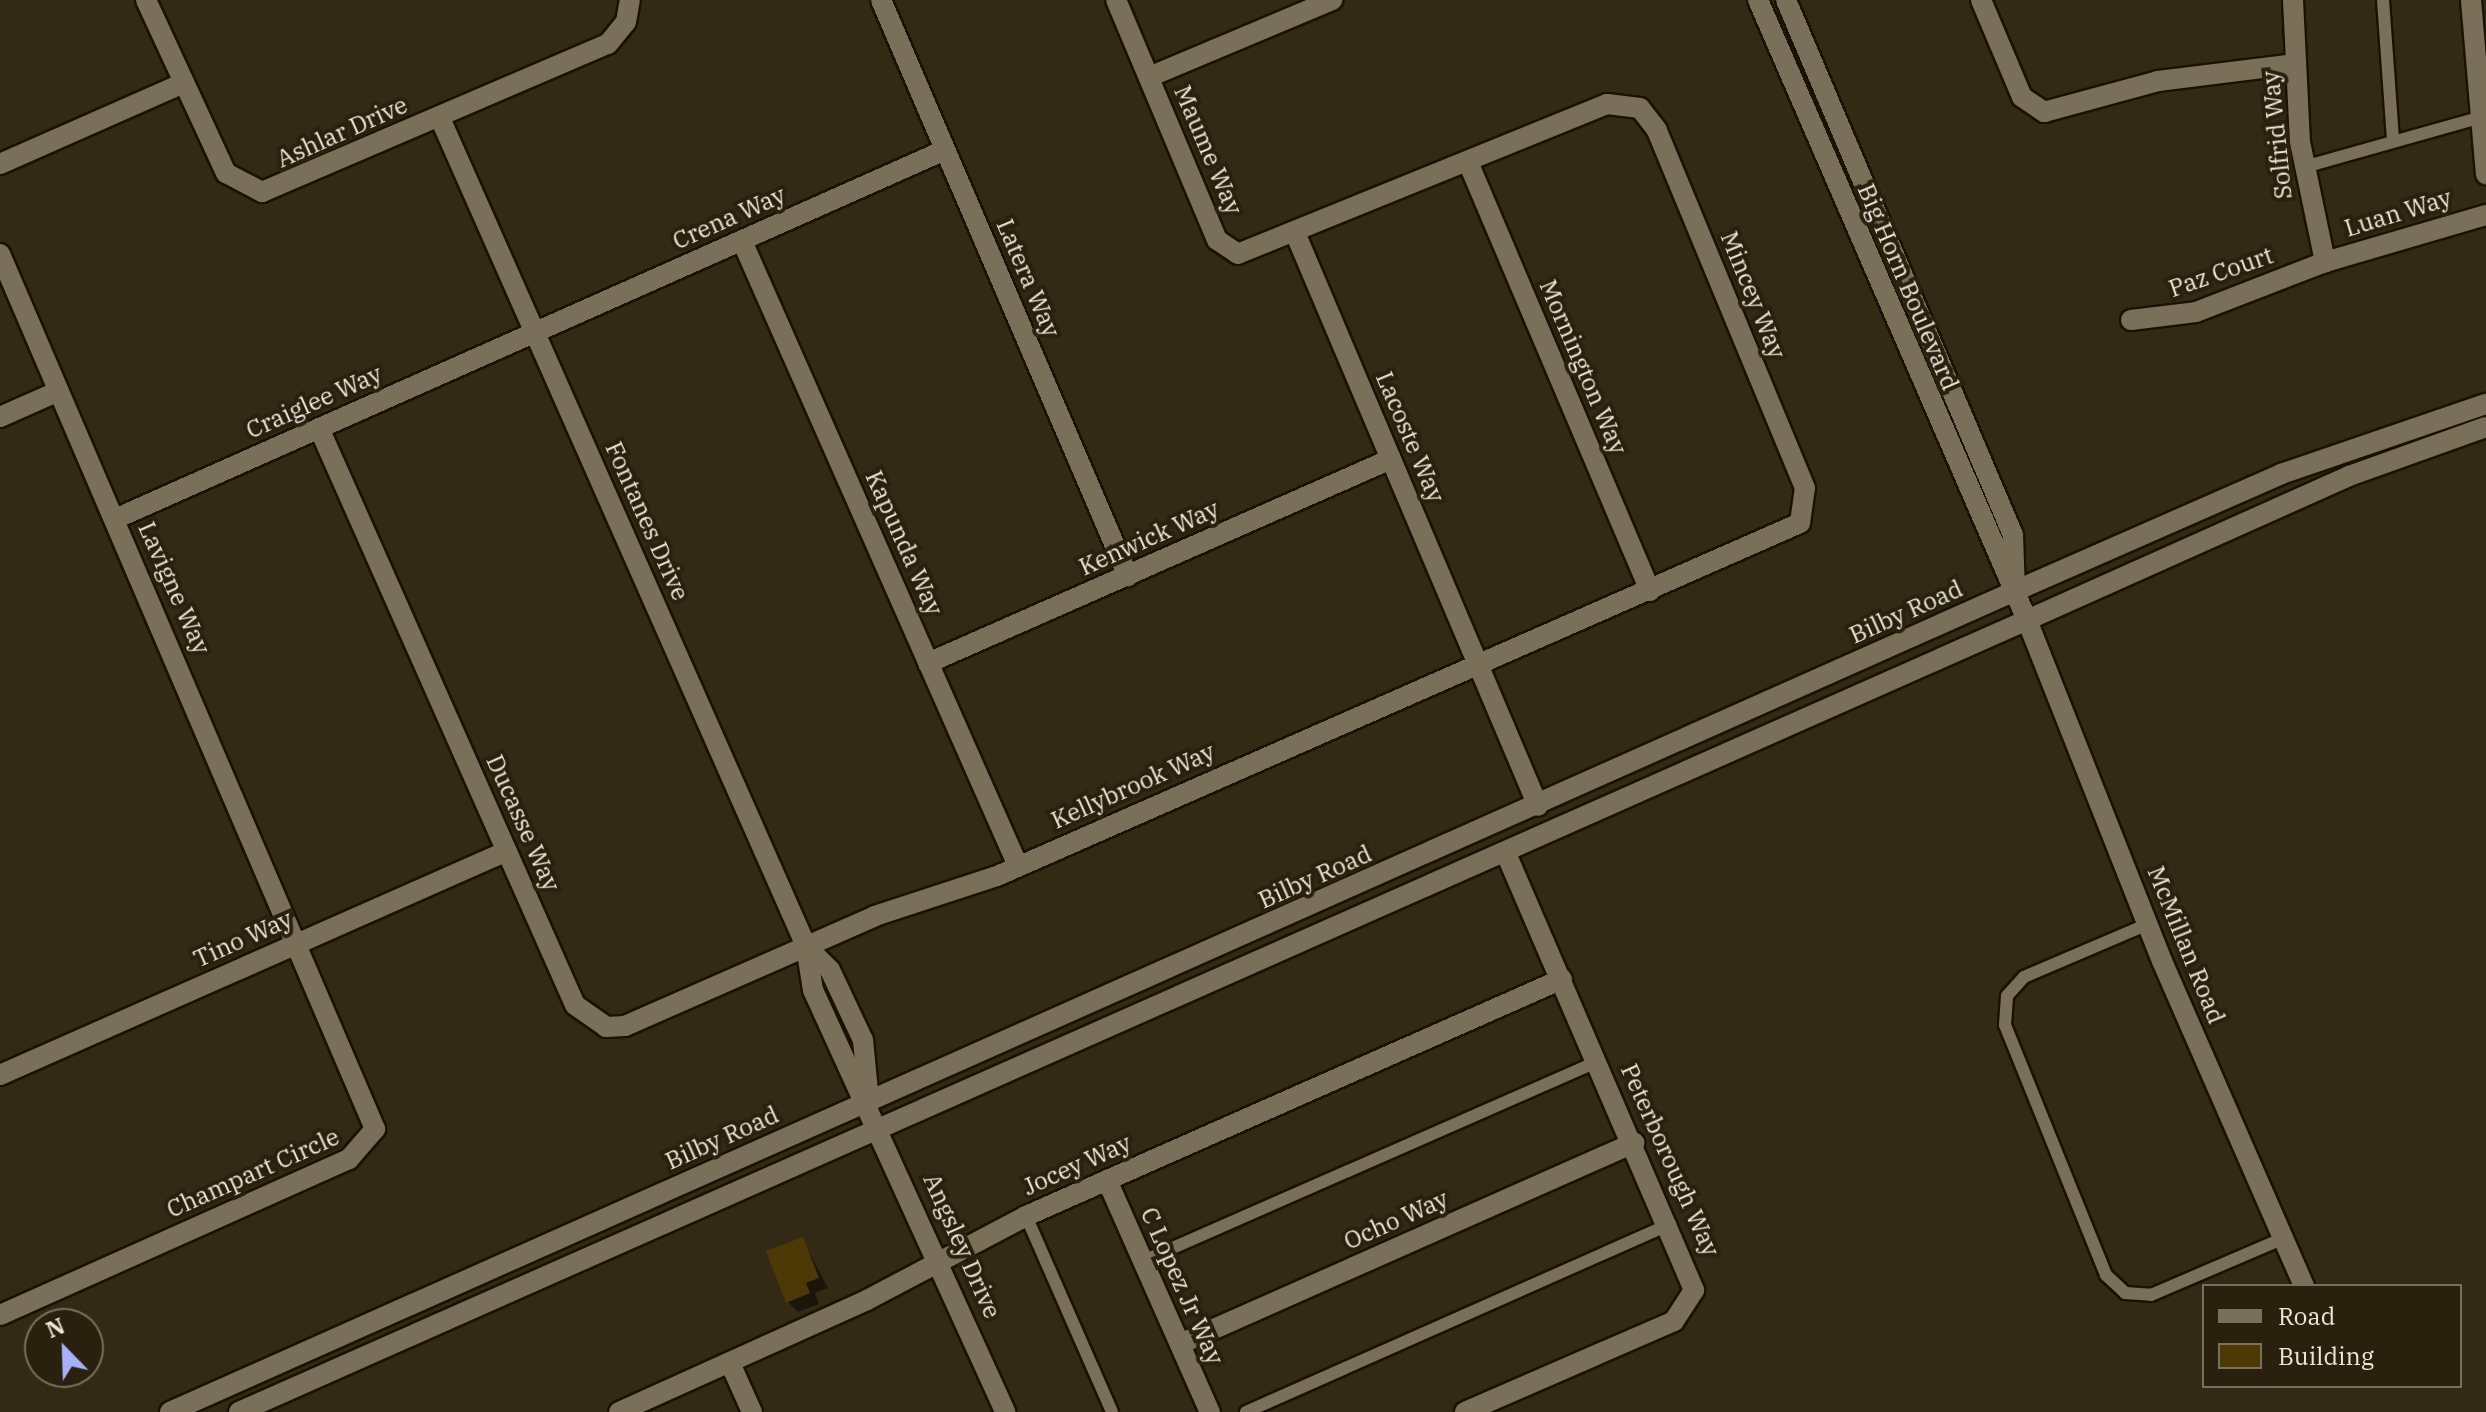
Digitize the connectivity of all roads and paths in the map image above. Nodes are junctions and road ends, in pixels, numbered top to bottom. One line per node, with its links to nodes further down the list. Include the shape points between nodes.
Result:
1 (146, 0): 14 (street, Ashlar Drive)
2 (630, 0): 16 (street, Ashlar Drive, via 626,22 608,44)
3 (881, 0): 18 (street, Latera Way)
4 (1116, 0): 13 (street, Maume Way)
5 (1332, 0): 13 (street)
6 (1758, 0): 39 (street, Big Horn Boulevard)
7 (1786, 0): 39 (street, Big Horn Boulevard, via 2013,535)
8 (1981, 0): 12 (street, via 2022,97 2035,109 2052,112 2203,72)
9 (2293, 0): 12 (street, Solfrid Way)
10 (2383, 0): 17 (lane)
11 (2471, 0): 15 (street)
12 (2294, 64): 21 (street, Solfrid Way)
13 (1149, 77): 24 (street, Maume Way, via 1223,246 1247,254)
14 (184, 83): 16 (street, Ashlar Drive, via 226,173 253,191 281,188); 20 (street)
15 (2482, 116): 17 (lane); 22 (street)
16 (440, 118): 29 (street, Fontanes Drive)
17 (2393, 139): 21 (lane)
18 (945, 150): 25 (street, Crena Way); 37 (street, Latera Way)
19 (1468, 162): 24 (street, Mincey Way); 38 (street, Mornington Way); 38 (street, Mincey Way, via 1607,104 1640,108 1657,130 1807,507 1789,533)
20 (0, 164)
21 (2304, 167): 27 (street, Solfrid Way)
22 (2486, 174)
23 (2486, 215): 27 (street, Luan Way)
24 (1296, 235): 35 (street, Lacoste Way)
25 (742, 241): 29 (street, Crena Way); 42 (street, Kapunda Way)
26 (0, 254): 30 (street, Lavigne Way)
27 (2325, 262): 28 (street, Paz Court, via 2196,312)
28 (2131, 320)
29 (535, 333): 34 (street, Craiglee Way); 49 (street, Fontanes Drive)
30 (59, 391): 32 (street); 36 (street, Lavigne Way)
31 (2486, 404): 39 (street, Bilby Road, via 2281,474)
32 (0, 417)
33 (2486, 427): 40 (street, via 2349,476)
34 (319, 428): 36 (street, Craiglee Way); 44 (street, Ducasse Way)
35 (1391, 459): 37 (street, Kenwick Way); 41 (street, Lacoste Way)
36 (115, 519): 48 (street, Lavigne Way)
37 (1128, 576): 42 (street, Kenwick Way)
38 (1650, 591): 41 (street, Mincey Way)
39 (2015, 591): 40 (street, Big Horn Boulevard); 43 (street, Bilby Road)
40 (2027, 620): 45 (street); 47 (street, McMillan Road)
41 (1476, 660): 43 (street, Lacoste Way); 46 (street, Kellybrook Way)
42 (928, 663): 46 (street, Kapunda Way)
43 (1538, 806): 53 (street, Bilby Road)
44 (507, 851): 48 (street, Tino Way); 49 (street, Ducasse Way, via 575,1005 596,1024 625,1026)
45 (1505, 852): 50 (street, Peterborough Way); 54 (street)
46 (1018, 866): 49 (street, Kellybrook Way)
47 (2148, 924): 59 (street, McMillan Road); 59 (lane, via 2024,977 2007,996 2005,1025 2106,1275 2125,1293 2151,1295)
48 (300, 942): 52 (street, Tino Way); 63 (street, Champart Circle, via 373,1110 367,1147)
49 (806, 946): 53 (street, Fontanes Drive, via 813,990)
50 (1562, 979): 51 (street, Peterborough Way); 56 (street, Jocey Way)
51 (1598, 1061): 55 (street, Peterborough Way); 61 (lane)
52 (0, 1075)
53 (869, 1101): 54 (street, Angsley Drive); 66 (street, Bilby Road)
54 (881, 1129): 60 (street, Angsley Drive); 67 (street)
55 (1634, 1143): 58 (street, Peterborough Way); 64 (street, Ocho Way)
56 (1107, 1180): 57 (street, Jocey Way); 61 (street, C Lopez Jr Way)
57 (1026, 1216): 60 (street, Jocey Way); 71 (lane)
58 (1670, 1224): 73 (lane); 74 (street, Peterborough Way, via 1694,1280 1682,1316)
59 (2284, 1238): 62 (street, McMillan Road)
60 (940, 1261): 65 (street, Jocey Way); 70 (street, Angsley Drive)
61 (1143, 1261): 64 (street, C Lopez Jr Way)
62 (2303, 1284)
63 (0, 1315)
64 (1180, 1344): 72 (street, C Lopez Jr Way)
65 (730, 1363): 68 (street, Jocey Way); 69 (street)
66 (170, 1412)
67 (239, 1412)
68 (619, 1412)
69 (752, 1412)
70 (1005, 1412)
71 (1112, 1412)
72 (1210, 1412)
73 (1246, 1412)
74 (1465, 1412)

